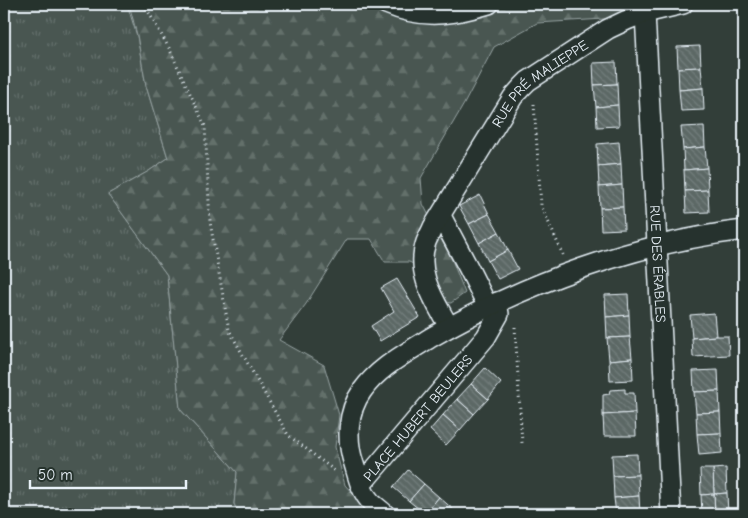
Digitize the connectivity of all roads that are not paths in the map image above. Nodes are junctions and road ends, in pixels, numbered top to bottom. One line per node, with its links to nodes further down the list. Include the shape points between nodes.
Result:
1 (386, 4): 2 (street, via 424,14 457,12)
2 (490, 4)
3 (684, 4): 4 (street, RUE PRÉ MALIEPPE)
4 (645, 13): 5 (street, RUE PRÉ MALIEPPE, via 608,30 521,88); 7 (street, RUE DES ÉRABLES)
5 (441, 216): 8 (street, via 468,267); 9 (street, via 426,242 423,262 428,287)
6 (744, 230): 7 (street, PLACE HUBERT BEULERS)
7 (656, 246): 8 (street, PLACE HUBERT BEULERS, via 550,280); 12 (street, RUE DES ÉRABLES)
8 (495, 308): 9 (street, PLACE HUBERT BEULERS); 10 (street, PLACE HUBERT BEULERS, via 486,337)
9 (449, 327): 10 (street, PLACE HUBERT BEULERS, via 390,363 361,393 350,420 349,433 350,452)
10 (363, 489): 11 (street, via 370,501)
11 (385, 514)
12 (672, 514)

